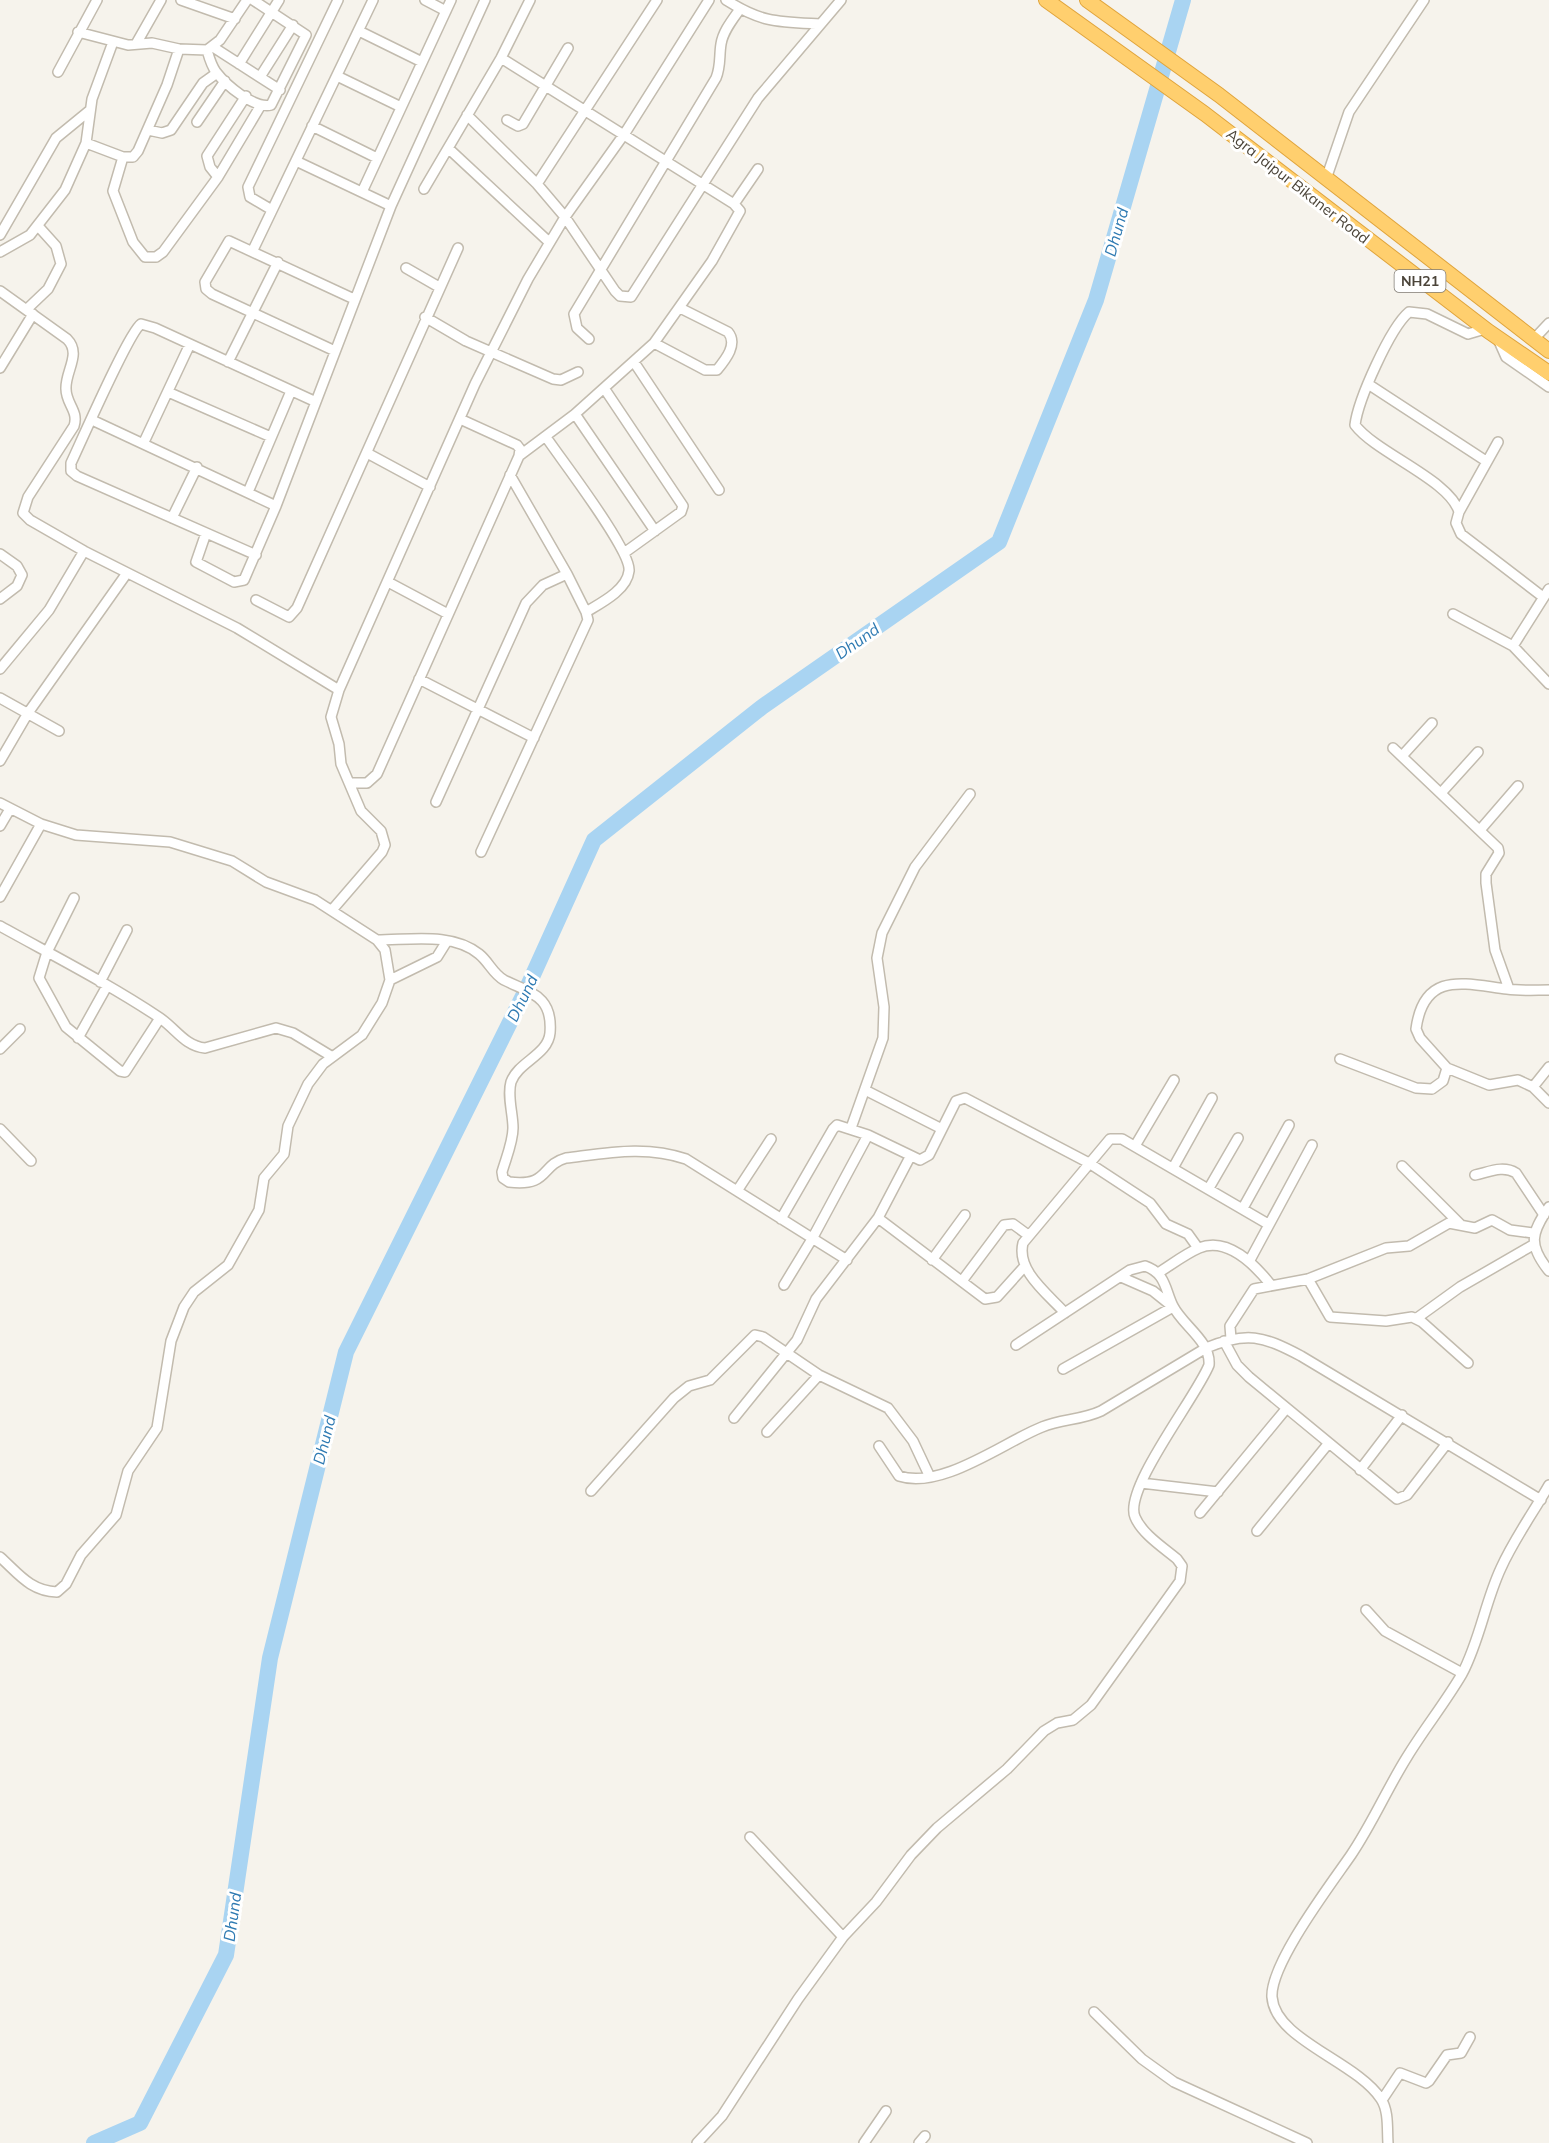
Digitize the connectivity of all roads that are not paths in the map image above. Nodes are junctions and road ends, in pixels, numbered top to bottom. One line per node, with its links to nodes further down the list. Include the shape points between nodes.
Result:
1 (97, 0): 28 (street)
2 (161, 0): 30 (street)
3 (181, 0): 20 (street)
4 (248, 0): 24 (street)
5 (253, 0): 22 (street)
6 (279, 0): 22 (street)
7 (338, 0): 70 (street, via 248,188 250,197)
8 (373, 0): 27 (street)
9 (425, 0): 23 (street)
10 (451, 0): 23 (street)
11 (485, 0): 69 (street)
12 (530, 0): 34 (street)
13 (657, 0): 48 (street)
14 (710, 0): 54 (street)
15 (726, 0): 21 (street)
16 (841, 0): 25 (street)
17 (1046, 0): 89 (highway, Agra Jaipur Bikaner Road / NH21, via 1205,114)
18 (1087, 0): 63 (highway, Agra Jaipur Bikaner Road / NH21, via 1219,95)
19 (1424, 0): 63 (street, via 1349,112)
20 (195, 3): 24 (street)
21 (740, 9): 25 (street, via 771,22); 59 (street, via 724,34 716,78)
22 (271, 11): 26 (street); 36 (street)
23 (446, 11): 35 (street)
24 (235, 19): 33 (street)
25 (820, 24): 65 (street, via 758,98)
26 (293, 25): 40 (street); 43 (street, via 306,34)
27 (359, 30): 35 (street); 39 (street)
28 (78, 32): 29 (street); 37 (street)
29 (113, 42): 30 (street); 47 (street)
30 (136, 44): 32 (street, via 163,44)
31 (568, 48): 42 (street)
32 (179, 49): 33 (street); 53 (street)
33 (210, 49): 36 (street); 38 (street)
34 (501, 58): 42 (street); 49 (street)
35 (422, 62): 46 (street)
36 (239, 63): 40 (street)
37 (58, 72)
38 (217, 73): 41 (street); 53 (street, via 203,83 171,130 162,134)
39 (337, 76): 46 (street); 52 (street)
40 (260, 77): 43 (street)
41 (225, 81): 44 (street); 51 (street)
42 (545, 85): 48 (street); 50 (street, via 523,124 518,126)
43 (280, 90): 45 (street, via 271,105)
44 (246, 96): 45 (street); 62 (street, via 207,156)
45 (261, 105): 62 (street)
46 (401, 107): 58 (street)
47 (89, 111): 55 (street); 73 (street, via 56,138)
48 (587, 111): 54 (street); 64 (street)
49 (468, 115): 56 (street); 64 (street)
50 (507, 120)
51 (197, 122)
52 (312, 126): 58 (street); 60 (street)
53 (148, 130): 57 (street, via 133,157)
54 (625, 133): 59 (street); 71 (street)
55 (86, 143): 57 (street); 72 (street, via 66,190)
56 (448, 148): 66 (street); 74 (street)
57 (123, 157): 62 (street, via 112,191 135,247 151,259 163,252)
58 (377, 158): 67 (street)
59 (665, 159): 65 (street); 80 (street)
60 (296, 161): 67 (street); 70 (street)
61 (758, 169): 68 (street)
62 (218, 177)
63 (1326, 179): 92 (highway, Agra Jaipur Bikaner Road / NH21)
64 (537, 184): 71 (street)
65 (704, 185): 68 (street); 80 (street, via 631,297 620,296)
66 (424, 189)
67 (362, 192): 69 (street)
68 (734, 204): 84 (street, via 739,208 738,216)
69 (391, 206): 83 (street)
70 (272, 210): 76 (street)
71 (565, 216): 74 (street); 80 (street)
72 (38, 226): 77 (street); 85 (street, via 56,246 61,264)
73 (0, 235)
74 (549, 242): 97 (street)
75 (458, 248): 81 (street)
76 (253, 250): 78 (street); 86 (street, via 229,241 205,282 212,294)
77 (0, 252)
78 (278, 262): 83 (street); 86 (street)
79 (406, 268): 81 (street)
80 (600, 270): 90 (street, via 574,314 573,322)
81 (439, 287): 87 (street)
82 (0, 291): 85 (street)
83 (354, 299): 96 (street)
84 (680, 308): 93 (street); 93 (street, via 728,332 733,344 721,365 717,370 705,370)
85 (30, 312): 101 (street); 130 (street, via 73,345 66,393 76,419 28,497 23,513)
86 (252, 312): 96 (street); 99 (street)
87 (425, 317): 97 (street); 117 (street)
88 (1549, 323): 92 (street)
89 (1485, 329): 91 (highway, Agra Jaipur Bikaner Road / NH21); 104 (street, via 1468,334 1427,314 1409,312)
90 (589, 339)
91 (1498, 339): 103 (highway, Agra Jaipur Bikaner Road / NH21); 105 (street, via 1506,357)
92 (1533, 340): 95 (street); 98 (highway, Agra Jaipur Bikaner Road / NH21)
93 (654, 343): 100 (street)
94 (190, 344): 99 (street); 108 (street); 112 (street, via 147,325 137,327)
95 (1549, 346)
96 (335, 351): 109 (street)
97 (491, 351): 102 (street, via 553,379 561,380); 111 (street)
98 (1549, 351)
99 (228, 362): 107 (street)
100 (634, 362): 106 (street); 123 (street)
101 (0, 368)
102 (578, 372)
103 (1549, 373)
104 (1368, 384): 119 (street); 126 (street, via 1354,425 1441,489)
105 (1549, 387)
106 (604, 388): 110 (street); 128 (street, via 683,506 681,512)
107 (291, 391): 109 (street); 113 (street)
108 (168, 392): 113 (street); 115 (street)
109 (314, 401): 125 (street)
110 (575, 414): 114 (street); 128 (street)
111 (460, 418): 118 (street, via 516,445); 122 (street)
112 (92, 420): 115 (street); 127 (street, via 71,463 71,471)
113 (271, 437): 124 (street)
114 (546, 437): 118 (street); 131 (street)
115 (144, 442): 120 (street)
116 (1498, 442): 119 (street)
117 (367, 453): 122 (street); 139 (street, via 293,615 283,615)
118 (519, 456): 121 (street)
119 (1486, 461): 126 (street)
120 (197, 467): 124 (street); 127 (street)
121 (510, 475): 135 (street); 141 (street)
122 (430, 487): 136 (street)
123 (719, 490)
124 (248, 492): 125 (street)
125 (276, 506): 133 (street)
126 (1459, 512): 137 (street, via 1456,524 1461,534)
127 (172, 518): 129 (street)
128 (655, 531): 131 (street)
129 (206, 533): 133 (street); 133 (street, via 196,562 234,582 244,580)
130 (84, 551): 134 (street); 144 (street, via 49,610)
131 (624, 553): 140 (street, via 629,572 625,581)
132 (0, 554): 138 (street, via 17,566 22,575 17,586)
133 (256, 555)
134 (127, 573): 147 (street, via 237,628); 150 (street)
135 (567, 574): 140 (street); 149 (street, via 543,585 526,603)
136 (388, 582): 141 (street); 147 (street)
137 (1546, 593): 143 (street)
138 (0, 599)
139 (256, 600)
140 (586, 612): 153 (street, via 586,627)
141 (448, 614): 145 (street)
142 (1453, 614): 143 (street)
143 (1513, 646): 146 (street)
144 (0, 669)
145 (419, 679): 149 (street); 158 (street, via 377,774 367,783)
146 (1549, 684)
147 (339, 690): 158 (street, via 331,717)
148 (0, 698): 150 (street)
149 (476, 710): 153 (street); 162 (street)
150 (28, 713): 152 (street); 157 (street)
151 (1432, 723): 156 (street)
152 (59, 731)
153 (534, 738): 168 (street)
154 (1393, 748): 156 (street)
155 (1478, 752): 160 (street)
156 (1402, 756): 160 (street)
157 (0, 761)
158 (349, 783): 171 (street, via 361,811 381,831 385,845)
159 (1518, 786): 167 (street)
160 (1441, 793): 167 (street)
161 (970, 794): 191 (street, via 915,867 880,940 877,958 884,1006 882,1038)
162 (436, 802)
163 (0, 803): 164 (street)
164 (10, 809): 165 (street); 166 (street)
165 (41, 824): 169 (street); 171 (street, via 76,835 185,844 232,861 266,882 303,894)
166 (0, 826)
167 (1480, 830): 179 (street, via 1499,853 1486,874 1486,883 1495,950)
168 (481, 852)
169 (0, 897)
170 (74, 898): 176 (street)
171 (332, 910): 174 (street)
172 (0, 926): 176 (street)
173 (128, 930): 178 (street)
174 (377, 940): 175 (street); 177 (street, via 389,961)
175 (447, 940): 177 (street, via 437,957); 210 (street, via 471,949 497,975 535,993 546,1011 549,1040 511,1083 513,1134 503,1178 518,1184 537,1180 557,1160 566,1158 630,1150 660,1151 686,1159)
176 (47, 952): 178 (street); 183 (street, via 40,972 41,985 60,1020)
177 (390, 980): 185 (street, via 370,1026)
178 (104, 984): 181 (street); 183 (street)
179 (1509, 989): 180 (street); 188 (street, via 1452,982 1431,995 1416,1029)
180 (1549, 990)
181 (160, 1018): 183 (street, via 126,1072); 185 (street, via 197,1047 276,1028 293,1033)
182 (20, 1029): 184 (street)
183 (78, 1038)
184 (0, 1049)
185 (331, 1056): 260 (street, via 308,1084 288,1126 284,1154 264,1178 259,1209 228,1265 194,1292 183,1307 171,1341 157,1428 128,1471 120,1507 111,1524 81,1555 66,1584 57,1592 23,1580)
186 (1340, 1059): 188 (street, via 1425,1090 1438,1086 1447,1075)
187 (1549, 1067): 190 (street)
188 (1447, 1068): 190 (street, via 1489,1085 1518,1080)
189 (1174, 1080): 202 (street)
190 (1533, 1087): 193 (street)
191 (866, 1090): 195 (street); 196 (street)
192 (1212, 1098): 207 (street)
193 (1549, 1103)
194 (1289, 1125): 211 (street)
195 (851, 1128): 198 (street); 215 (street, via 837,1125 833,1129)
196 (942, 1129): 203 (street, via 926,1159); 205 (street, via 956,1101 965,1098)
197 (2, 1135): 204 (street)
198 (868, 1135): 203 (street); 220 (street)
199 (1238, 1138): 209 (street)
200 (771, 1139): 210 (street)
201 (1312, 1145): 216 (street)
202 (1136, 1146): 205 (street, via 1122,1139 1110,1139); 207 (street)
203 (910, 1157): 214 (street)
204 (31, 1161)
205 (1089, 1163): 219 (street); 222 (street, via 1150,1203 1166,1224 1188,1234)
206 (1402, 1166): 217 (street)
207 (1173, 1168): 209 (street)
208 (1475, 1175): 212 (street, via 1510,1169)
209 (1209, 1188): 211 (street)
210 (737, 1191): 215 (street)
211 (1243, 1208): 216 (street)
212 (1546, 1211): 218 (street)
213 (965, 1215): 224 (street)
214 (878, 1218): 223 (street); 224 (street)
215 (781, 1219): 220 (street)
216 (1268, 1224): 225 (street)
217 (1460, 1224): 218 (street, via 1475,1228 1492,1220 1510,1230); 230 (street, via 1449,1223 1417,1243 1386,1248)
218 (1533, 1233): 221 (street)
219 (1028, 1235): 226 (street, via 1021,1250); 231 (street, via 1013,1224 1004,1225)
220 (812, 1239): 223 (street); 232 (street)
221 (1533, 1245): 227 (street); 236 (street, via 1460,1287)
222 (1198, 1248): 225 (street, via 1216,1245); 228 (street)
223 (847, 1260): 240 (street, via 816,1299)
224 (932, 1260): 231 (street)
225 (1250, 1260): 233 (street)
226 (1024, 1267): 231 (street, via 992,1299 985,1299); 235 (street)
227 (1549, 1271)
228 (1158, 1273): 229 (street, via 1145,1266); 234 (street, via 1168,1288)
229 (1121, 1277): 234 (street, via 1144,1286); 235 (street)
230 (1308, 1279): 233 (street); 236 (street, via 1326,1312 1336,1320)
231 (962, 1281)
232 (784, 1285)
233 (1271, 1285): 237 (street, via 1254,1289)
234 (1173, 1307): 238 (street); 242 (street)
235 (1065, 1313): 239 (street)
236 (1418, 1318): 241 (street)
237 (1229, 1334): 238 (street); 244 (street, via 1238,1365); 245 (street, via 1277,1344)
238 (1202, 1344): 252 (street, via 1095,1414 1041,1427 966,1465); 253 (street, via 1209,1358 1205,1373)
239 (1016, 1345)
240 (787, 1353): 243 (street); 246 (street); 255 (street, via 763,1337 755,1335 748,1339 710,1380 689,1386 674,1398)
241 (1468, 1364)
242 (1063, 1369)
243 (819, 1375): 247 (street); 252 (street, via 888,1408 913,1441)
244 (1286, 1409): 249 (street); 256 (street)
245 (1402, 1415): 248 (street); 251 (street)
246 (734, 1418)
247 (767, 1432)
248 (1448, 1442): 251 (street, via 1402,1498 1391,1496); 257 (street)
249 (1328, 1444): 251 (street); 259 (street)
250 (879, 1446): 252 (street, via 899,1476 908,1479)
251 (1360, 1470)
252 (929, 1475)
253 (1141, 1483): 256 (street); 264 (street, via 1132,1511 1142,1527 1182,1566 1180,1581 1173,1592 1091,1705 1073,1720 1044,1731 1007,1769 937,1828)
254 (1549, 1485): 257 (street)
255 (591, 1491)
256 (1218, 1492): 258 (street)
257 (1541, 1500): 262 (street, via 1501,1568)
258 (1200, 1513)
259 (1257, 1531)
260 (0, 1557)
261 (1366, 1610): 262 (street, via 1385,1631)
262 (1462, 1673): 267 (street, via 1406,1759 1366,1832 1314,1909 1279,1972 1272,1994 1274,2012 1285,2026 1345,2065)
263 (750, 1837): 264 (street)
264 (843, 1937): 269 (street, via 722,2116)
265 (1094, 2012): 271 (street, via 1142,2059 1174,2082)
266 (1470, 2037): 267 (street, via 1461,2053 1447,2055 1429,2081 1400,2073)
267 (1382, 2100): 272 (street)
268 (886, 2112): 270 (street)
269 (697, 2143)
270 (864, 2143)
271 (1307, 2143)
272 (1388, 2143)

